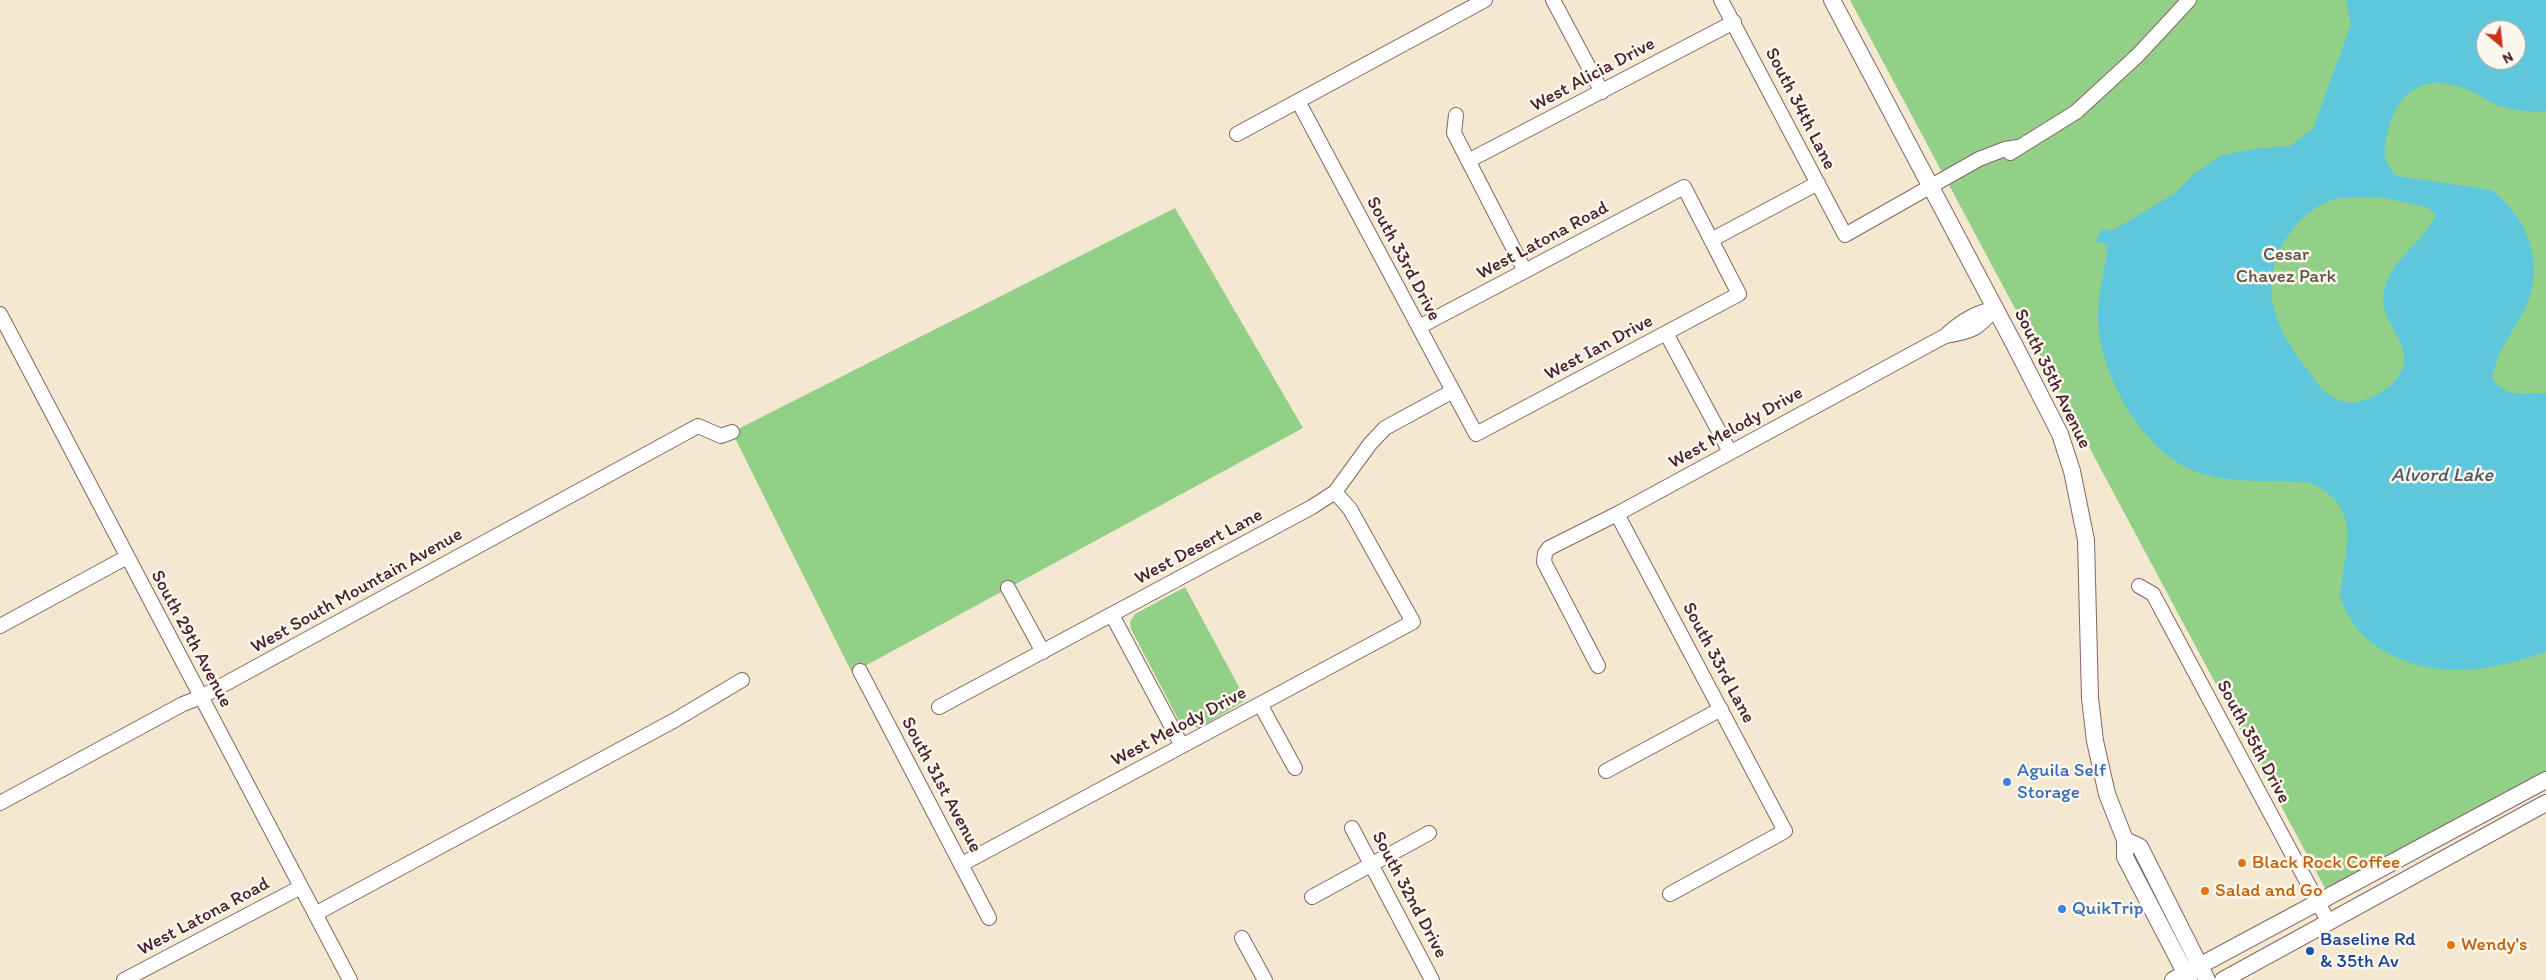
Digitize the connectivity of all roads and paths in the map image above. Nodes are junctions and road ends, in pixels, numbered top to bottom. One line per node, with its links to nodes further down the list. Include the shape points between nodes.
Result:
1 (1485, 0): 8 (street)
2 (1553, 0): 7 (street)
3 (1721, 0): 6 (street, South 34th Lane)
4 (1832, 0): 13 (main road, South 35th Avenue)
5 (2189, 0): 13 (street, via 2138,55 2076,112 2018,147 1979,159)
6 (1734, 22): 7 (street, West Alicia Drive); 12 (street, South 34th Lane)
7 (1602, 92): 11 (street, West Alicia Drive)
8 (1298, 101): 10 (street); 18 (street, South 33rd Drive)
9 (1456, 115): 11 (street, via 1454,133)
10 (1237, 134)
11 (1468, 161): 15 (street)
12 (1818, 183): 13 (street, South 34th Lane, via 1846,235); 14 (street)
13 (1932, 187): 16 (main road, South 35th Avenue)
14 (1711, 240): 15 (street, West Latona Road, via 1684,187); 19 (street, West Ian Drive, via 1739,294)
15 (1525, 271): 18 (street, West Latona Road)
16 (1995, 308): 23 (street, West Melody Drive, via 1980,326 1966,333 1945,336); 59 (main road, South 35th Avenue, via 2060,434 2072,471 2086,540 2094,741 2107,794 2126,840 2140,847)
17 (0, 314): 26 (street, South 29th Avenue)
18 (1419, 327): 20 (street, South 33rd Drive)
19 (1666, 333): 22 (street, West Ian Drive); 23 (street)
20 (1453, 391): 22 (street, South 33rd Drive); 24 (street, West Desert Lane, via 1385,428)
21 (732, 432): 35 (street, West South Mountain Avenue, via 722,436 698,426)
22 (1476, 434)
23 (1730, 452): 25 (street, West Melody Drive)
24 (1335, 492): 29 (street, West Desert Lane); 36 (street, West Melody Drive, via 1350,509 1413,622)
25 (1617, 514): 32 (street, West Melody Drive, via 1545,553 1544,562); 38 (street, South 33rd Lane)
26 (127, 557): 30 (street); 35 (street, South 29th Avenue)
27 (2139, 586): 54 (street, South 35th Drive, via 2153,594)
28 (1008, 588): 31 (street)
29 (1112, 615): 31 (street, West Desert Lane); 39 (street)
30 (0, 626)
31 (1043, 652): 37 (street, West Desert Lane)
32 (1598, 666)
33 (860, 671): 49 (street, South 31st Avenue)
34 (742, 680): 55 (street, via 675,720)
35 (201, 697): 43 (street, West South Mountain Avenue); 51 (street, South 29th Avenue)
36 (1260, 704): 39 (street, West Melody Drive); 40 (street)
37 (939, 707)
38 (1721, 709): 41 (street); 52 (street, South 33rd Lane, via 1785,831)
39 (1182, 746): 49 (street, West Melody Drive)
40 (1295, 768)
41 (1606, 771)
42 (2546, 780): 47 (main road)
43 (0, 803)
44 (2546, 803): 48 (main road)
45 (1352, 828): 50 (street, South 32nd Drive)
46 (1429, 833): 50 (street)
47 (2437, 839): 48 (main road); 54 (main road)
48 (2447, 857): 57 (main road)
49 (962, 864): 56 (street, South 31st Avenue)
50 (1371, 865): 53 (street); 63 (street, South 32nd Drive)
51 (301, 887): 55 (street, South 29th Avenue); 60 (street, West Latona Road)
52 (1670, 894)
53 (1312, 897)
54 (2318, 903): 57 (street, South 35th Drive); 59 (main road)
55 (315, 914): 61 (street, South 29th Avenue)
56 (989, 918)
57 (2329, 923): 64 (main road)
58 (1242, 938): 62 (street)
59 (2191, 976)
60 (124, 980)
61 (350, 980)
62 (1264, 980)
63 (1432, 980)
64 (2223, 980)

